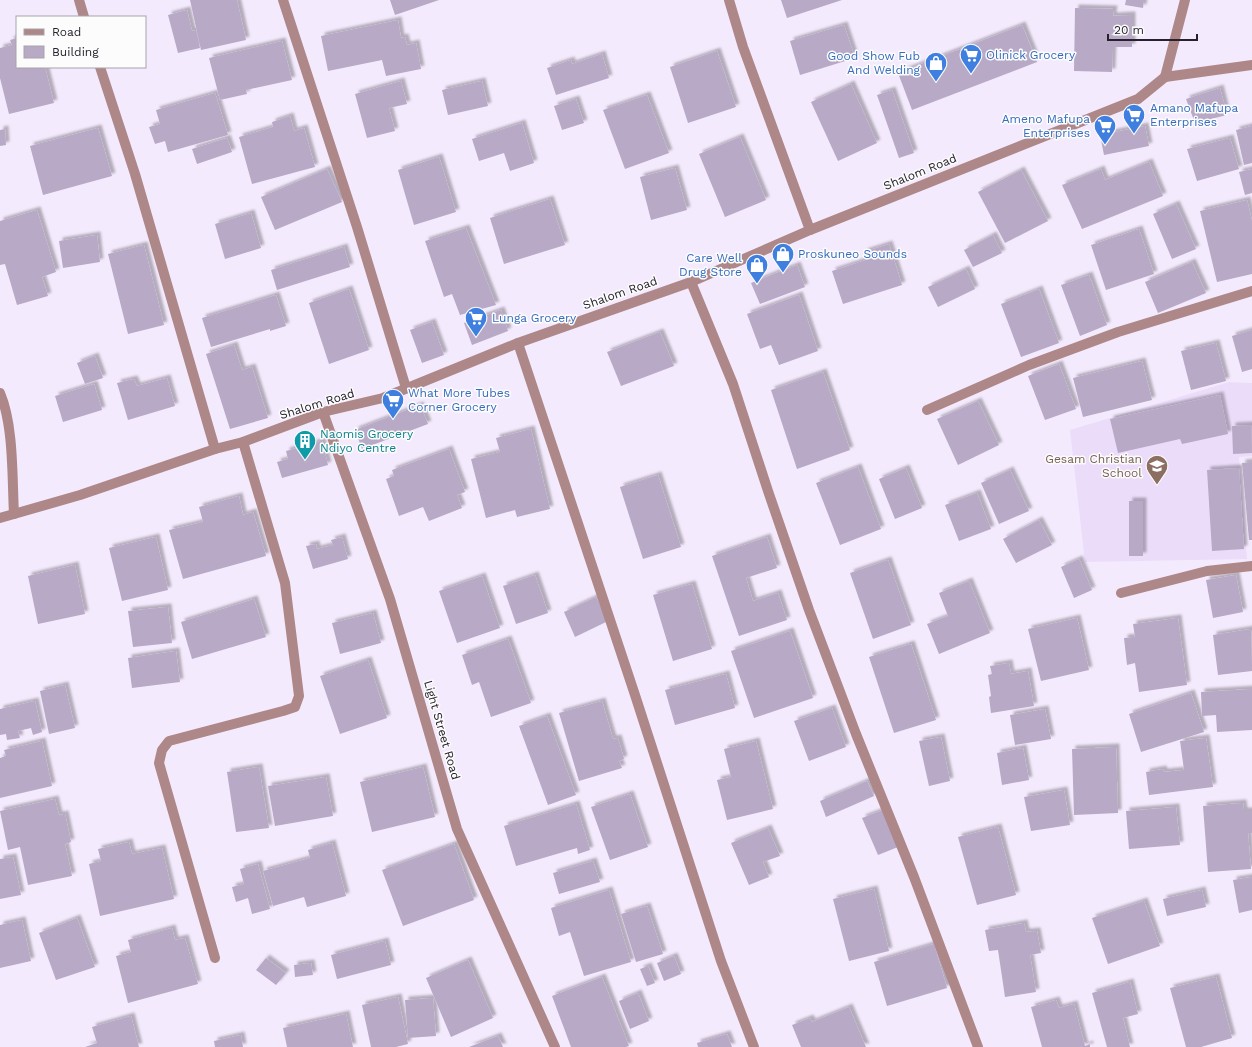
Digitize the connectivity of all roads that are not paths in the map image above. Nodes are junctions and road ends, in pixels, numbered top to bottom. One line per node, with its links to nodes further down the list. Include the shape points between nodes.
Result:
1 (79, 0): 5 (street)
2 (284, 0): 13 (street)
3 (729, 0): 9 (street, via 743,47)
4 (1185, 0): 8 (street)
5 (84, 16)
6 (1252, 65): 8 (street)
7 (100, 68): 18 (street, via 135,174)
8 (1165, 77): 9 (street, Shalom Road, via 1138,99)
9 (810, 230): 10 (street, Shalom Road)
10 (691, 282): 12 (street, Shalom Road); 26 (street, via 733,384 809,610)
11 (1252, 291): 15 (street, via 1111,334 1029,365)
12 (518, 343): 13 (street, Shalom Road); 25 (street, via 721,961)
13 (406, 388): 16 (street, Shalom Road, via 383,398)
14 (0, 393): 19 (street, via 5,406 11,449)
15 (928, 410)
16 (323, 412): 17 (street, Shalom Road); 24 (street, Light Street Road, via 390,599 457,829)
17 (243, 442): 18 (street, Shalom Road); 23 (street, via 285,583 299,696 295,706 289,709 170,741 162,750 160,763)
18 (215, 449): 19 (street, Shalom Road, via 80,495)
19 (14, 514): 20 (street, Shalom Road)
20 (0, 518)
21 (1252, 566): 22 (street, via 1208,571)
22 (1121, 593)
23 (215, 958)
24 (555, 1047)
25 (754, 1047)
26 (978, 1047)

